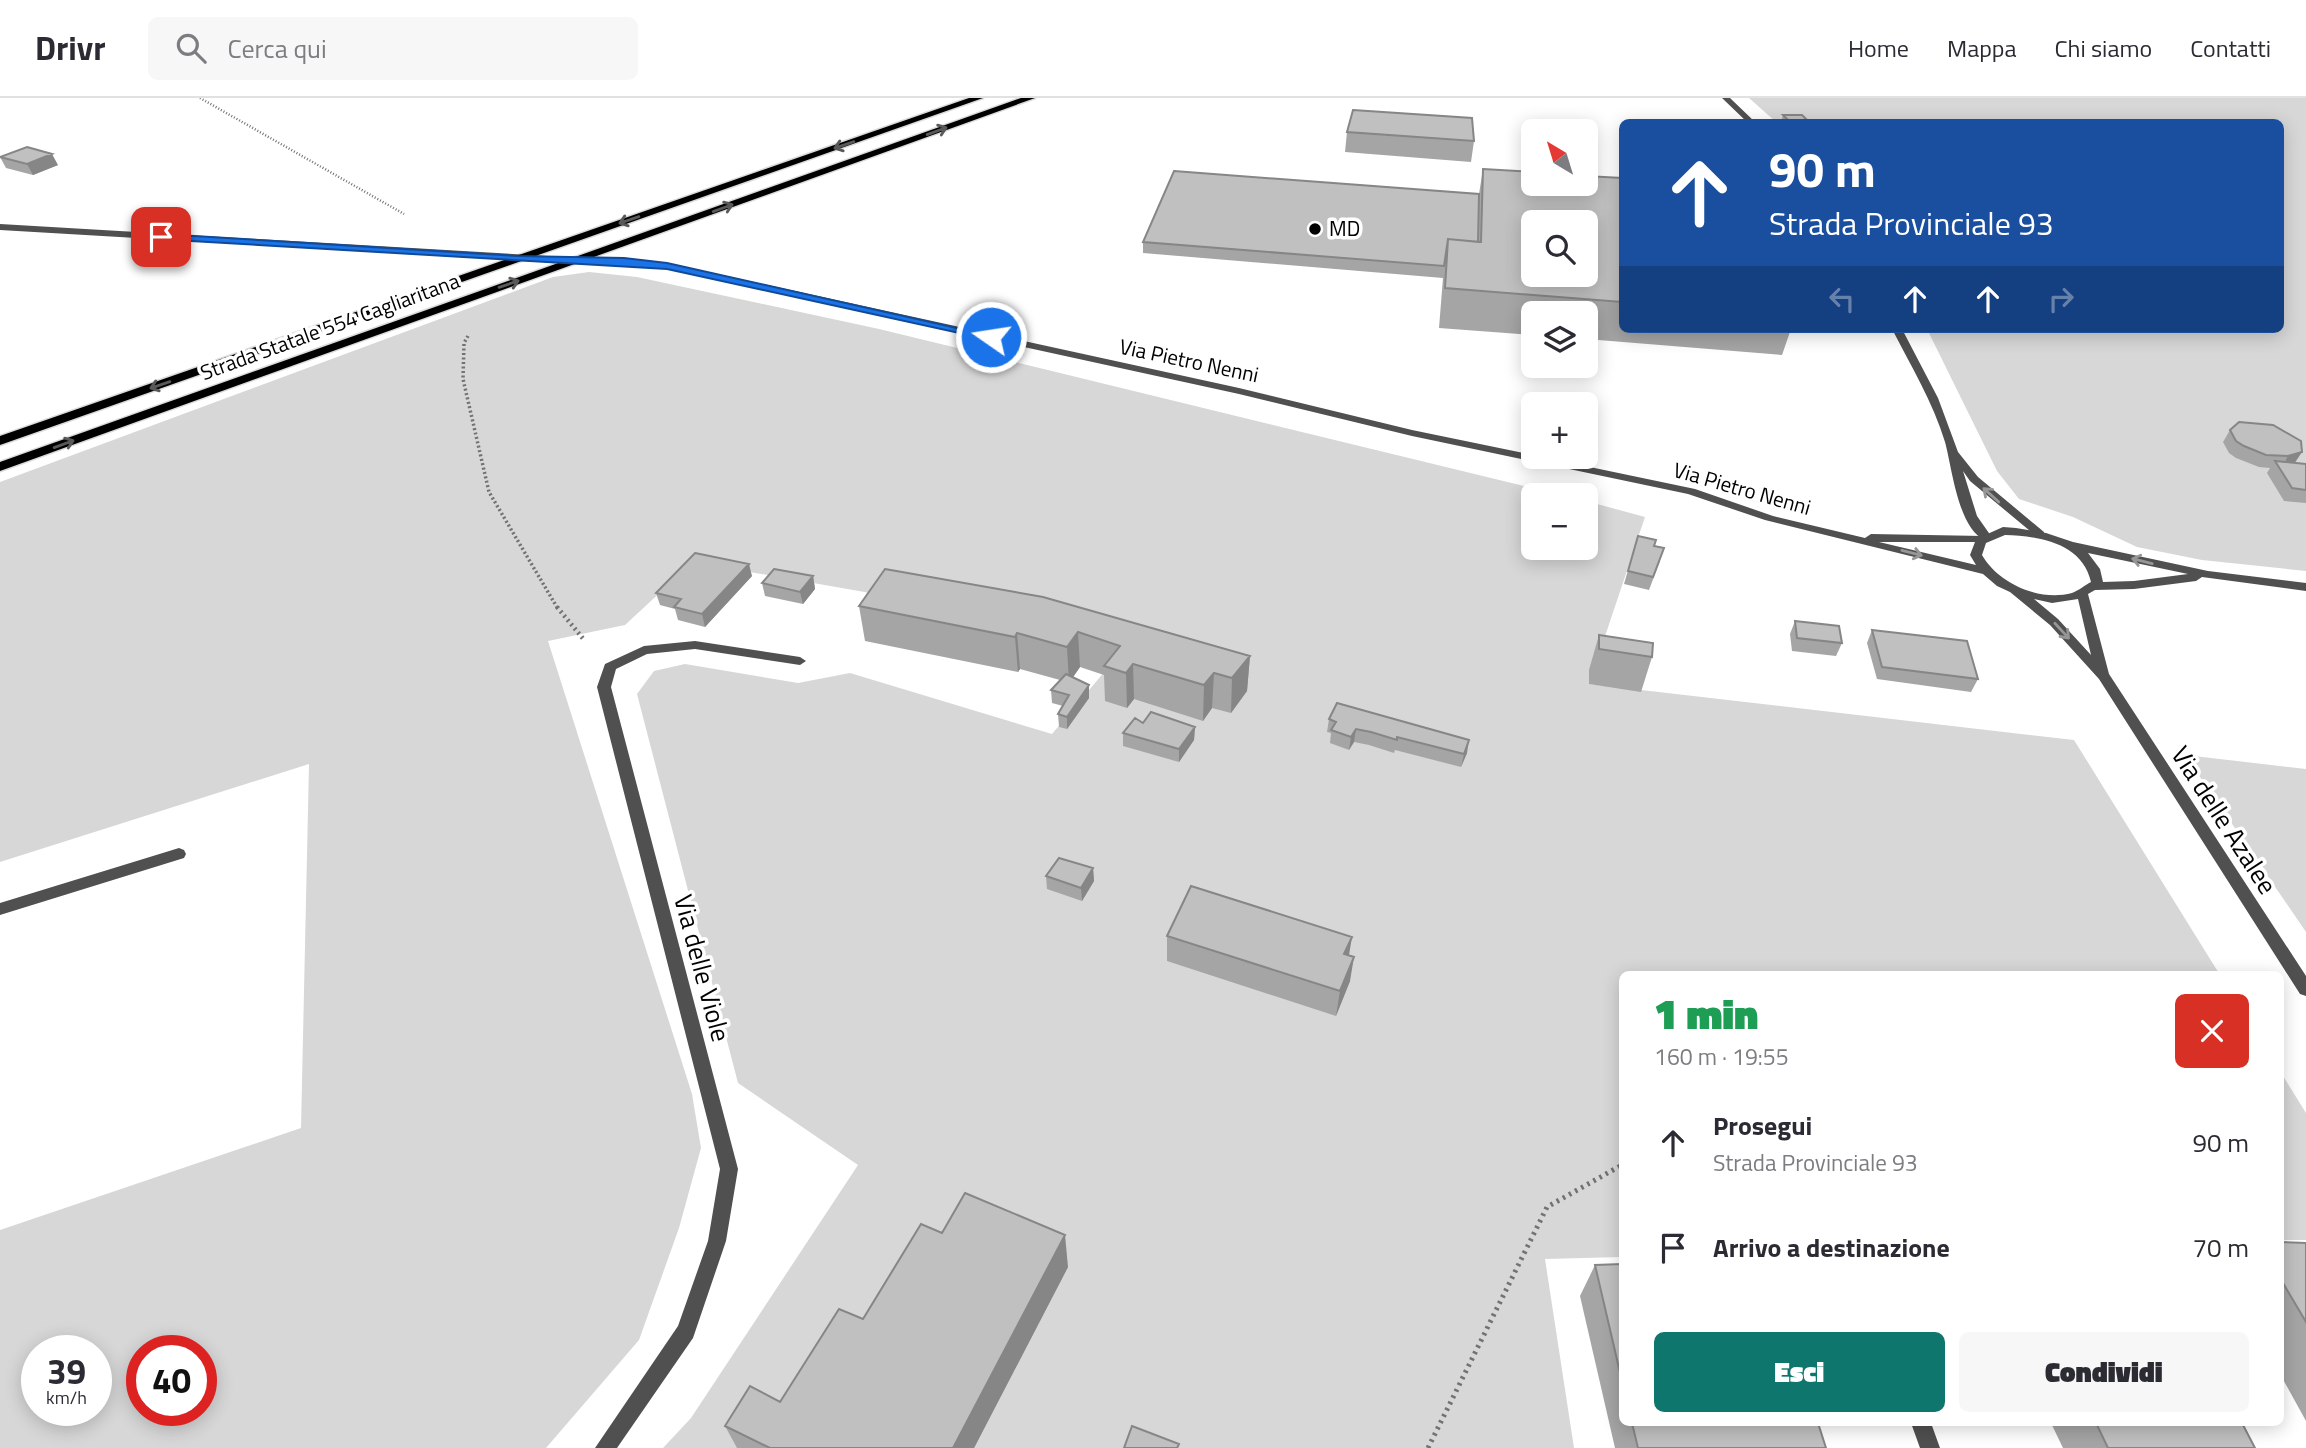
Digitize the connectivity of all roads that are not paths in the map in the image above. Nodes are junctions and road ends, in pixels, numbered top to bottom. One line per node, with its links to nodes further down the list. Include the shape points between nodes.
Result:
1 (978, 98): 6 (main road, Strada Statale 554 Cagliaritana, one-way to 6)
2 (1030, 98): 7 (main road, Strada Statale 554 Cagliaritana, one-way to 2)
3 (1726, 98): 4 (street)
4 (1748, 119)
5 (0, 227): 6 (street, Via Pietro Nenni)
6 (517, 259): 7 (street, Via Pietro Nenni); 9 (main road, Strada Statale 554 Cagliaritana, one-way to 9)
7 (578, 261): 11 (main road, Strada Statale 554 Cagliaritana, one-way to 7); 13 (street, Via Pietro Nenni, via 624,261 717,275 1412,433 1690,491)
8 (1899, 333): 10 (street, via 1928,387)
9 (0, 441)
10 (1951, 448): 12 (street, one-way to 10, via 1974,479); 14 (street, via 1972,522)
11 (0, 467)
12 (2040, 534): 14 (street, Via Pietro Nenni, via 2003,531); 15 (street)
13 (1845, 537): 14 (street, Via Pietro Nenni); 16 (street, Via Pietro Nenni, one-way to 16)
14 (1983, 538): 16 (street, via 1974,550)
15 (2067, 545): 17 (street, one-way to 15); 18 (street, via 2089,561 2096,572)
16 (1984, 571): 20 (street, Via Pietro Nenni)
17 (2208, 575): 18 (street); 19 (street)
18 (2094, 586): 21 (street)
19 (2306, 587)
20 (2016, 590): 21 (street, via 2058,600); 23 (street, Via delle Azalee, one-way to 23, via 2054,622)
21 (2083, 595): 23 (street, Via delle Azalee)
22 (800, 661): 28 (street, Via delle Viole, via 695,645 644,650 610,667 604,687 729,1169 717,1241 686,1331)
23 (2104, 676): 26 (street, Via delle Azalee)
24 (179, 854): 25 (street)
25 (0, 909)
26 (2306, 989)
27 (1921, 1426): 29 (street)
28 (605, 1448)
29 (1930, 1448)

